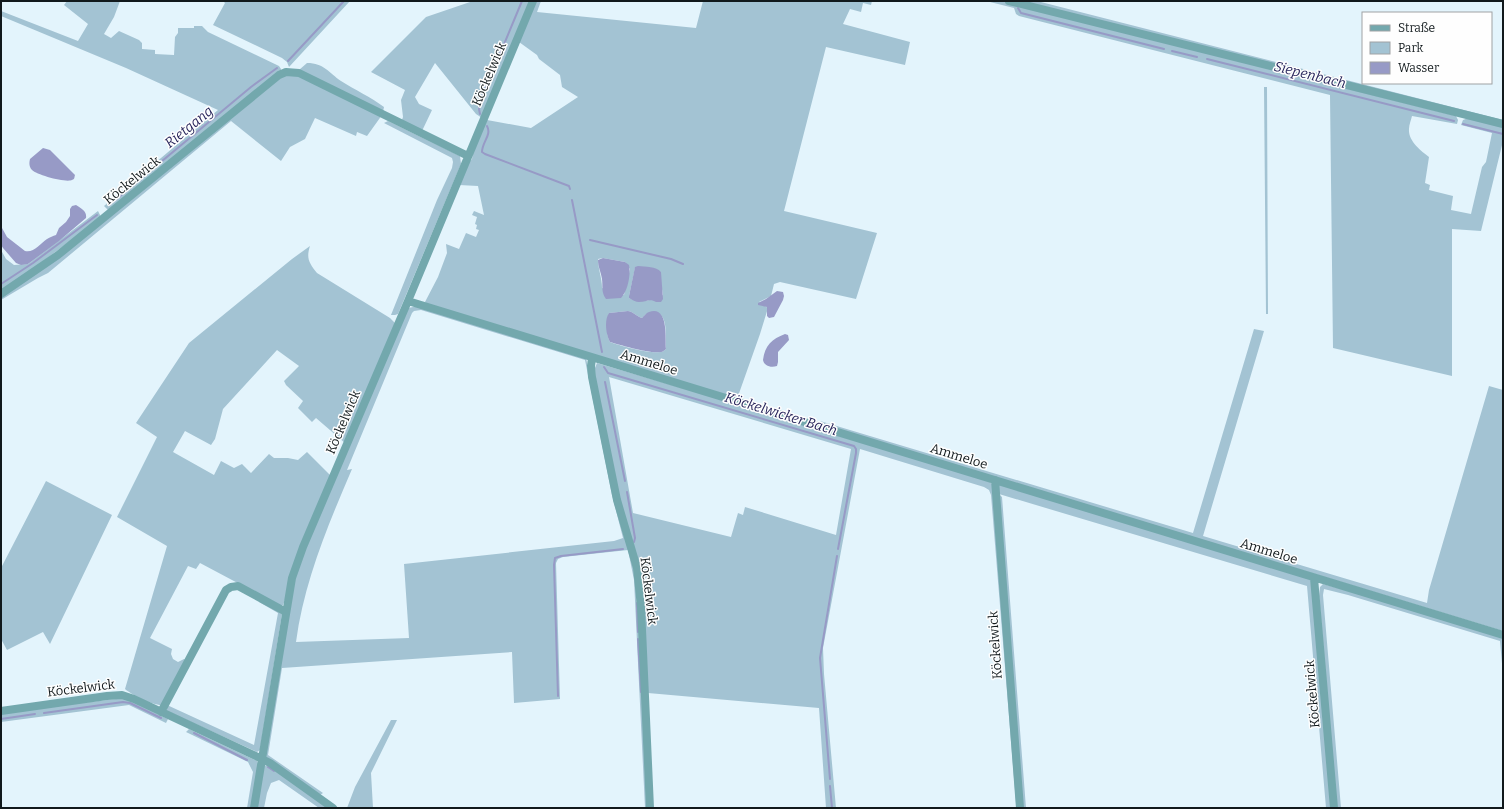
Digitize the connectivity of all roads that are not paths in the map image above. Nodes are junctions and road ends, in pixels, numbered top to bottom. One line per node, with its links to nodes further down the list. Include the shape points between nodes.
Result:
1 (533, 1): 4 (street, Köckelwick)
2 (1009, 1): 3 (street)
3 (1503, 124)
4 (468, 156): 5 (street, Köckelwick, via 299,73 286,72 58,255); 6 (street, Köckelwick)
5 (1, 294)
6 (408, 301): 7 (street, Ammeloe); 10 (street, Köckelwick, via 303,547 292,578)
7 (592, 358): 8 (street, Ammeloe); 17 (street, Köckelwick, via 592,377 617,500 637,568)
8 (995, 480): 9 (street, Ammeloe); 18 (street, Köckelwick)
9 (1314, 578): 11 (street, Ammeloe); 19 (street, Köckelwick)
10 (286, 612): 13 (street, via 238,586 226,590); 14 (street, Köckelwick)
11 (1503, 635)
12 (1, 711): 13 (street, Köckelwick, via 118,695 127,696)
13 (161, 712): 14 (street, Köckelwick)
14 (262, 759): 15 (street, Köckelwick); 16 (street, Köckelwick)
15 (254, 808)
16 (333, 808)
17 (650, 808)
18 (1020, 808)
19 (1334, 808)

